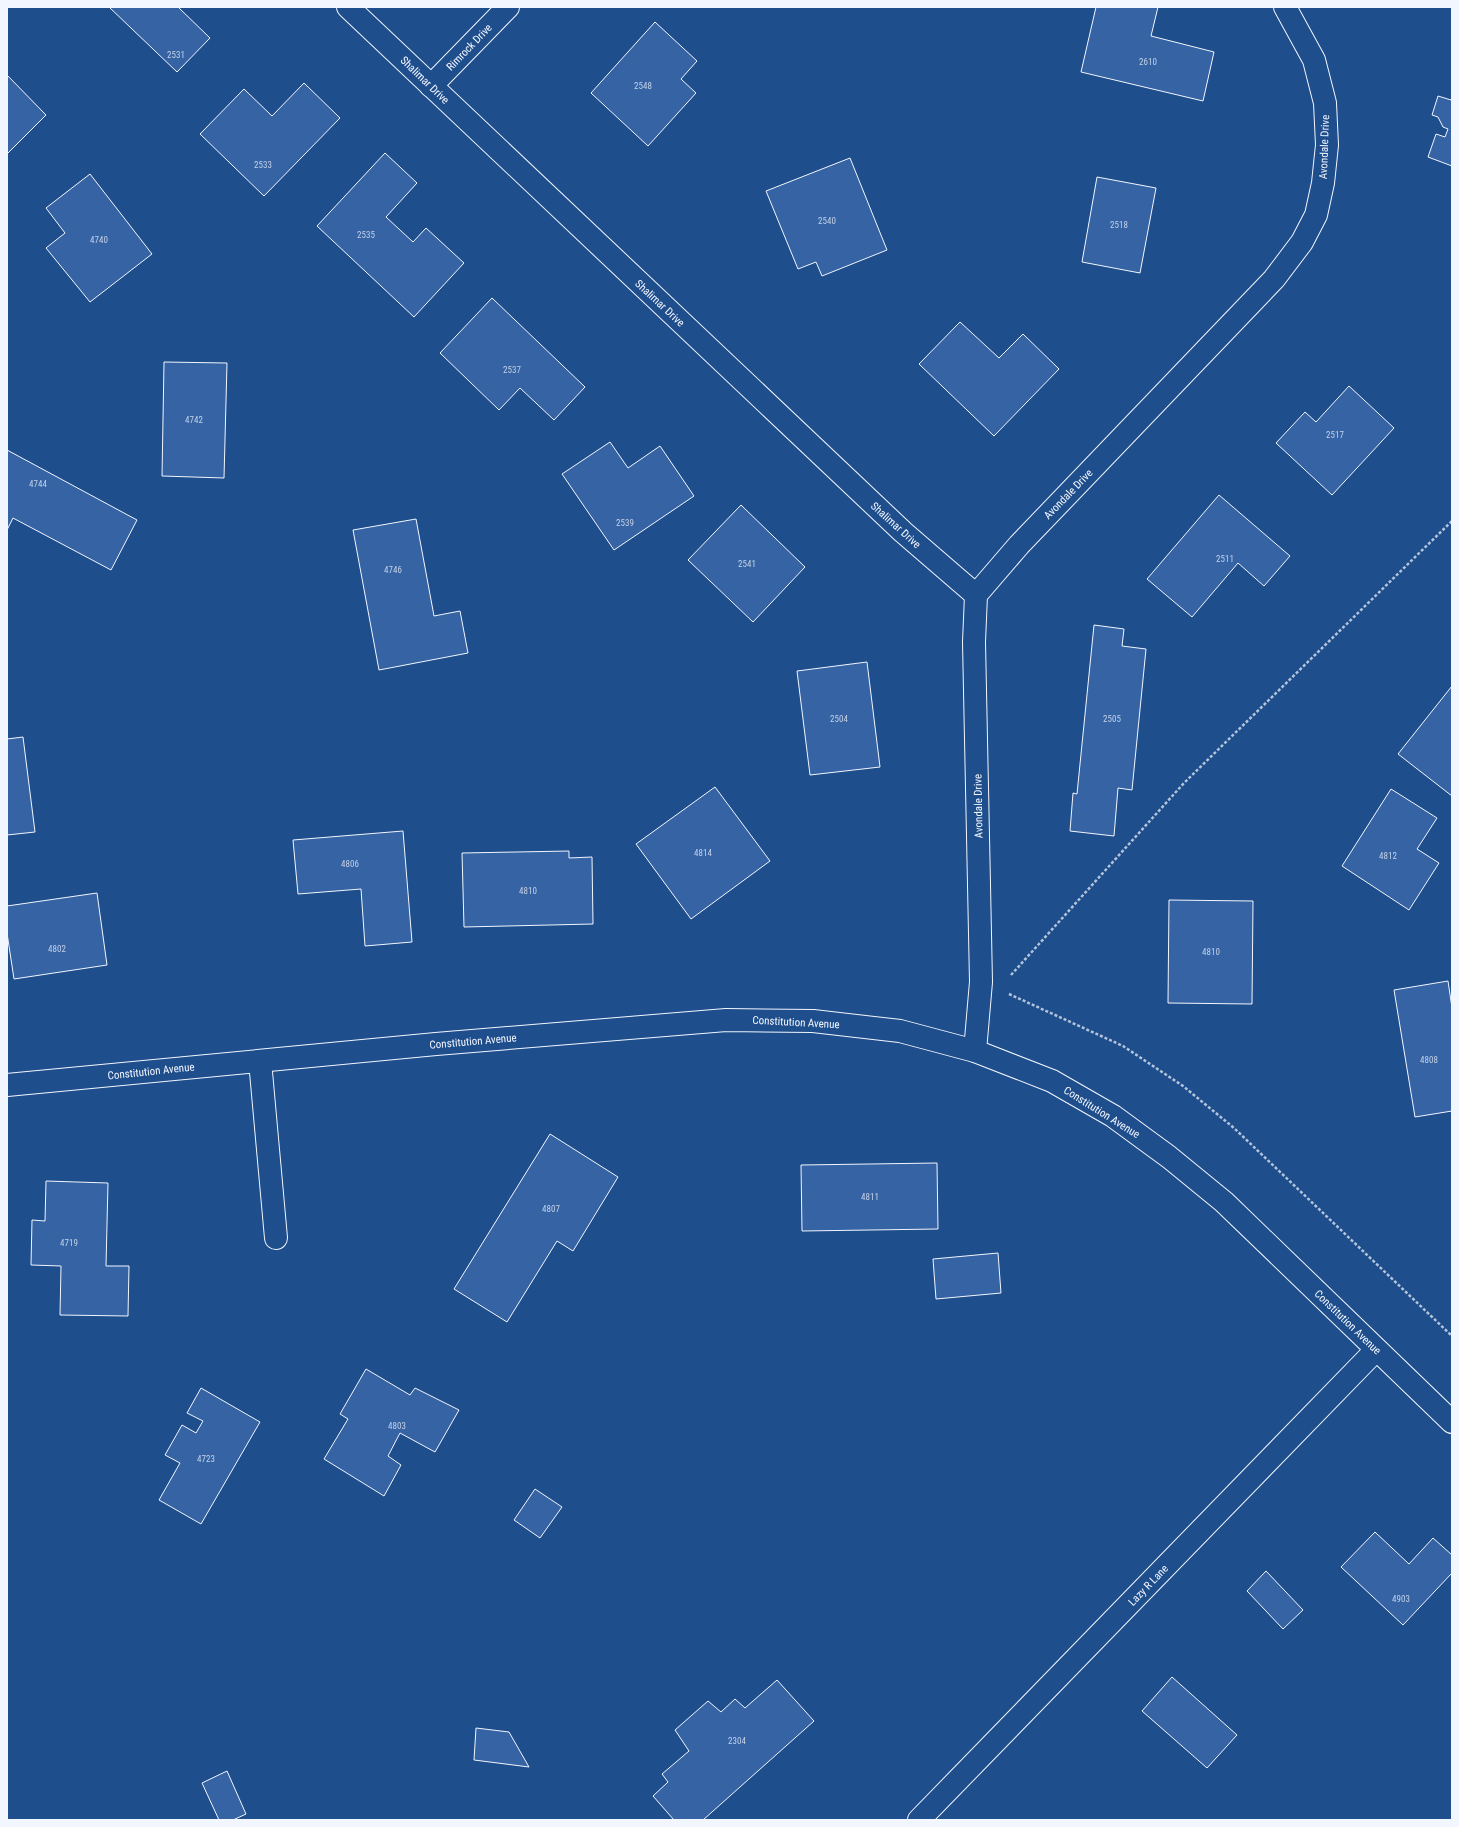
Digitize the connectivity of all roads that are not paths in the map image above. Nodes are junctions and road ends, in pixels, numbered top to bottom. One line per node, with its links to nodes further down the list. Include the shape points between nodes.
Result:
1 (348, 7): 4 (street, Shalimar Drive)
2 (508, 7): 4 (street, Rimrock Drive)
3 (1285, 7): 5 (street, Avondale Drive, via 1314,60 1325,103 1326,145 1323,183 1316,215 1302,242 1274,279 1019,545)
4 (431, 86): 5 (street, Shalimar Drive, via 902,532)
5 (976, 595): 6 (street, Avondale Drive, via 974,642 990,985)
6 (975, 1051): 7 (street, Constitution Avenue, via 900,1031 813,1021 726,1020); 10 (street, Constitution Avenue, via 1052,1081 1113,1116 1169,1157 1224,1202)
7 (260, 1061): 8 (street, Constitution Avenue); 9 (street)
8 (7, 1085)
9 (276, 1238)
10 (1376, 1350): 11 (street, Constitution Avenue); 12 (street, Lazy R Lane)
11 (1452, 1422)
12 (919, 1820)

